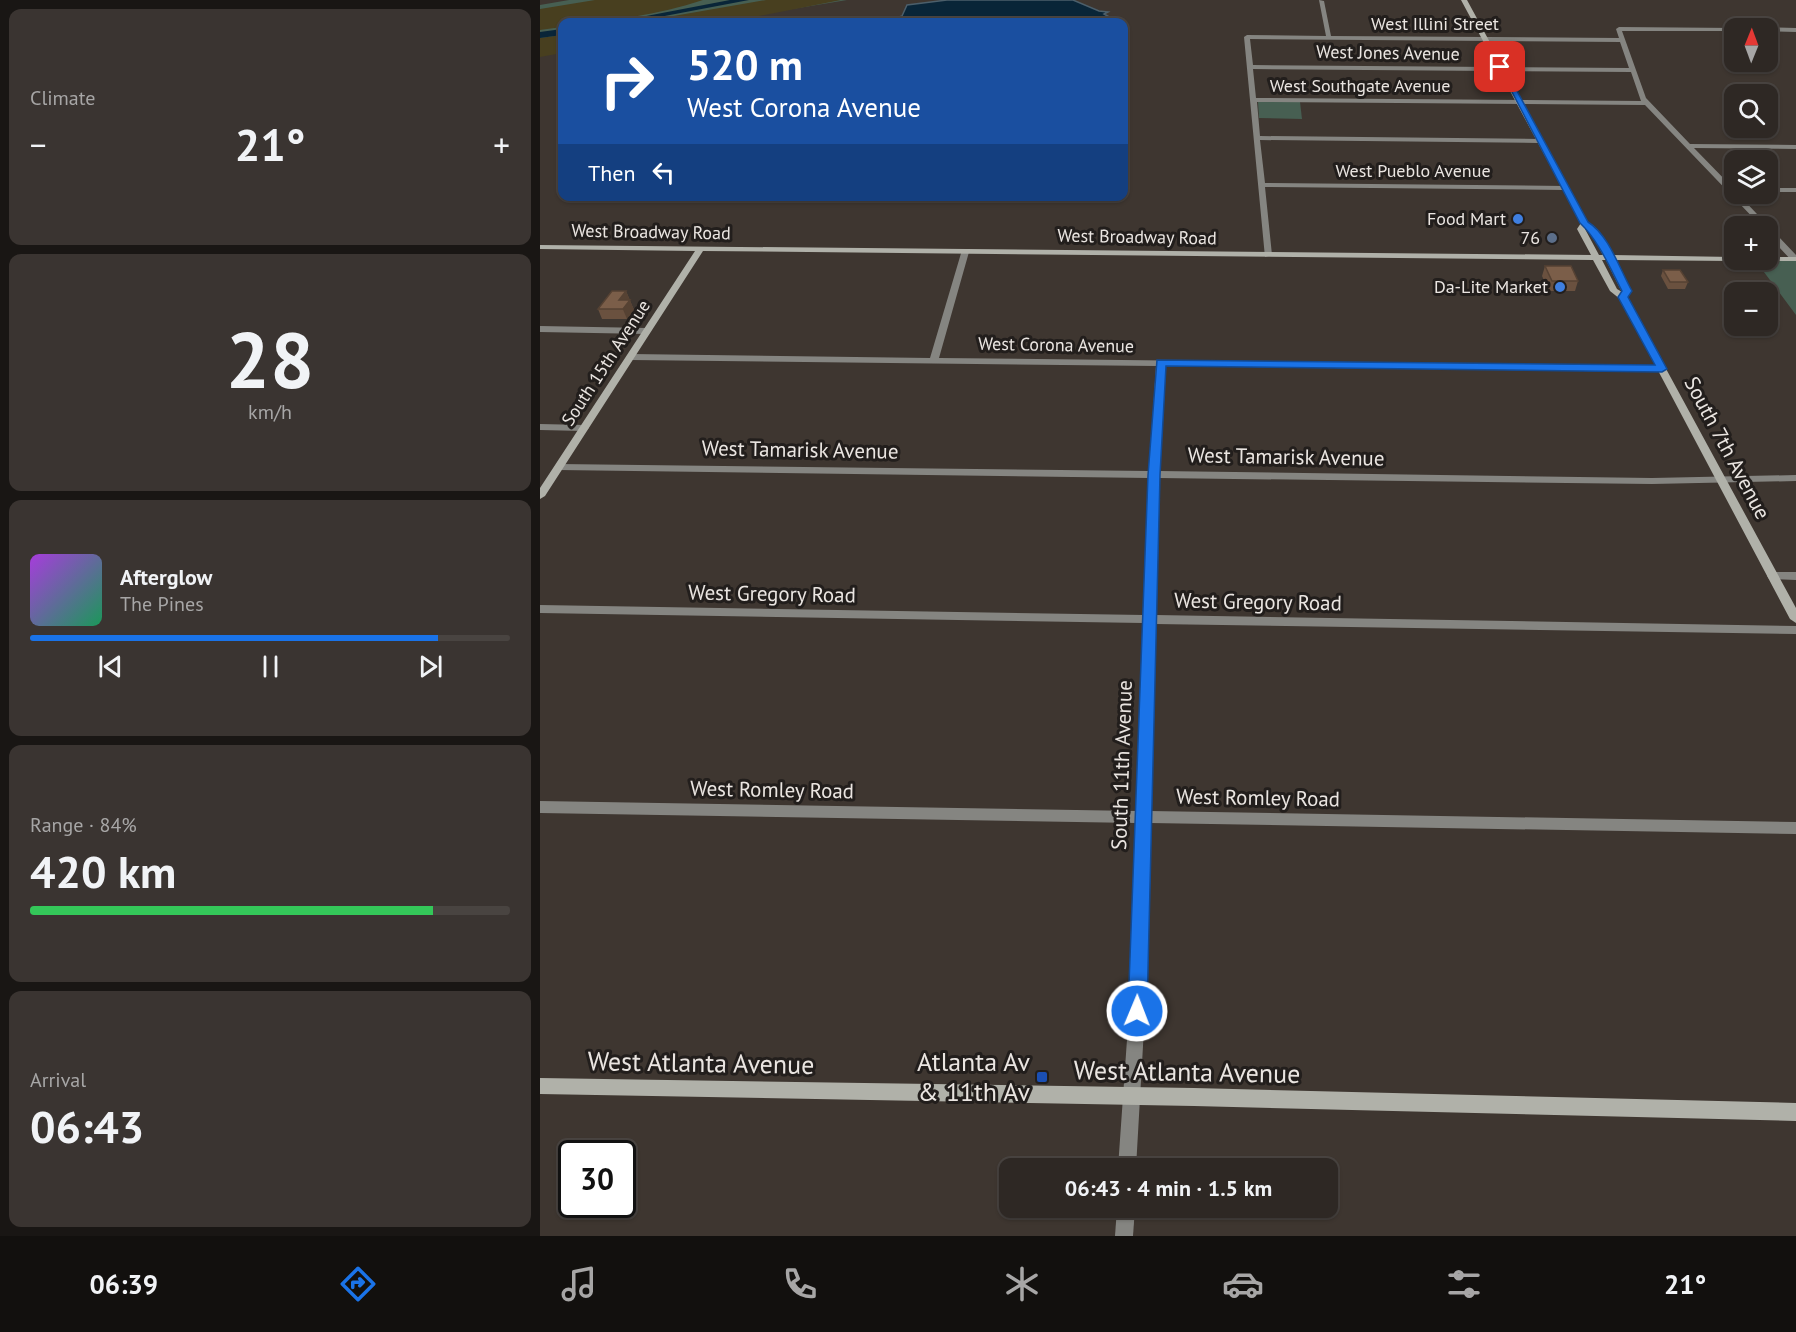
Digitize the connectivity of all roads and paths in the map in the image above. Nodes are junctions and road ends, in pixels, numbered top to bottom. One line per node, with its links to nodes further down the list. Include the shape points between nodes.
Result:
1 (1464, 0): 7 (main road, South 7th Avenue)
2 (1321, 1): 6 (street)
3 (1724, 29): 8 (street, via 1620,28)
4 (1778, 29): 5 (street)
5 (1796, 30)
6 (1329, 38): 7 (street, West Illini Street); 9 (street, West Illini Street, via 1247,37)
7 (1485, 39): 8 (street, West Illini Street); 10 (main road, South 7th Avenue)
8 (1623, 40): 11 (street)
9 (1250, 67): 10 (street, West Jones Avenue); 12 (street)
10 (1501, 69): 11 (street, West Jones Avenue); 13 (main road, South 7th Avenue)
11 (1634, 70): 14 (street)
12 (1253, 100): 13 (street, West Southgate Avenue); 15 (street)
13 (1519, 102): 14 (street, West Southgate Avenue); 16 (main road, South 7th Avenue)
14 (1646, 103): 17 (street)
15 (1256, 138): 16 (street); 20 (street)
16 (1539, 141): 21 (main road, South 7th Avenue)
17 (1687, 146): 18 (street); 19 (street)
18 (1796, 147)
19 (1724, 182)
20 (1261, 185): 21 (street, West Pueblo Avenue); 31 (street)
21 (1565, 188): 26 (main road, South 7th Avenue)
22 (1778, 190): 23 (street)
23 (1796, 190)
24 (1745, 204): 25 (street)
25 (1755, 216)
26 (1585, 223): 32 (main road, South 7th Avenue, via 1581,229); 33 (main road, South 7th Avenue, via 1593,229)
27 (1778, 241): 36 (street)
28 (540, 247): 29 (main road, West Broadway Road)
29 (700, 249): 30 (main road, West Broadway Road); 39 (main road, South 15th Avenue)
30 (965, 252): 31 (main road, West Broadway Road); 41 (street)
31 (1268, 255): 32 (main road, West Broadway Road)
32 (1596, 258): 33 (main road, West Broadway Road); 37 (main road, South 7th Avenue, via 1614,291)
33 (1609, 258): 34 (main road, West Broadway Road); 37 (main road, South 7th Avenue, via 1627,291)
34 (1724, 259)
35 (1778, 259): 36 (main road)
36 (1795, 259)
37 (1623, 297): 43 (main road, South 7th Avenue)
38 (540, 330): 39 (street)
39 (647, 331): 40 (main road, South 15th Avenue)
40 (631, 357): 41 (street, West Corona Avenue); 45 (main road, South 15th Avenue)
41 (934, 360): 42 (street, West Corona Avenue)
42 (1161, 363): 43 (street, West Corona Avenue); 47 (street, South 11th Avenue)
43 (1662, 369): 49 (main road, South 7th Avenue)
44 (540, 427): 45 (street)
45 (584, 428): 46 (main road, South 15th Avenue)
46 (559, 467): 47 (street, West Tamarisk Avenue); 50 (main road, South 15th Avenue)
47 (1154, 475): 49 (street, West Tamarisk Avenue); 55 (street, South 11th Avenue)
48 (1796, 478): 49 (street, West Tamarisk Avenue)
49 (1722, 480): 51 (main road, South 7th Avenue)
50 (540, 496)
51 (1773, 576): 52 (street); 54 (main road, South 7th Avenue)
52 (1796, 576)
53 (540, 609): 55 (street, West Gregory Road)
54 (1796, 619)
55 (1150, 620): 56 (street, West Gregory Road); 58 (street, South 11th Avenue)
56 (1796, 630)
57 (540, 807): 58 (street, West Romley Road)
58 (1143, 816): 59 (street, West Romley Road); 61 (street, South 11th Avenue, via 1137,1011)
59 (1796, 828)
60 (540, 1086): 61 (main road, West Atlanta Avenue)
61 (1130, 1097): 62 (main road, West Atlanta Avenue); 63 (street, South 11th Avenue)
62 (1796, 1112)
63 (1127, 1158)
64 (1125, 1218): 65 (street)
65 (1124, 1236)

